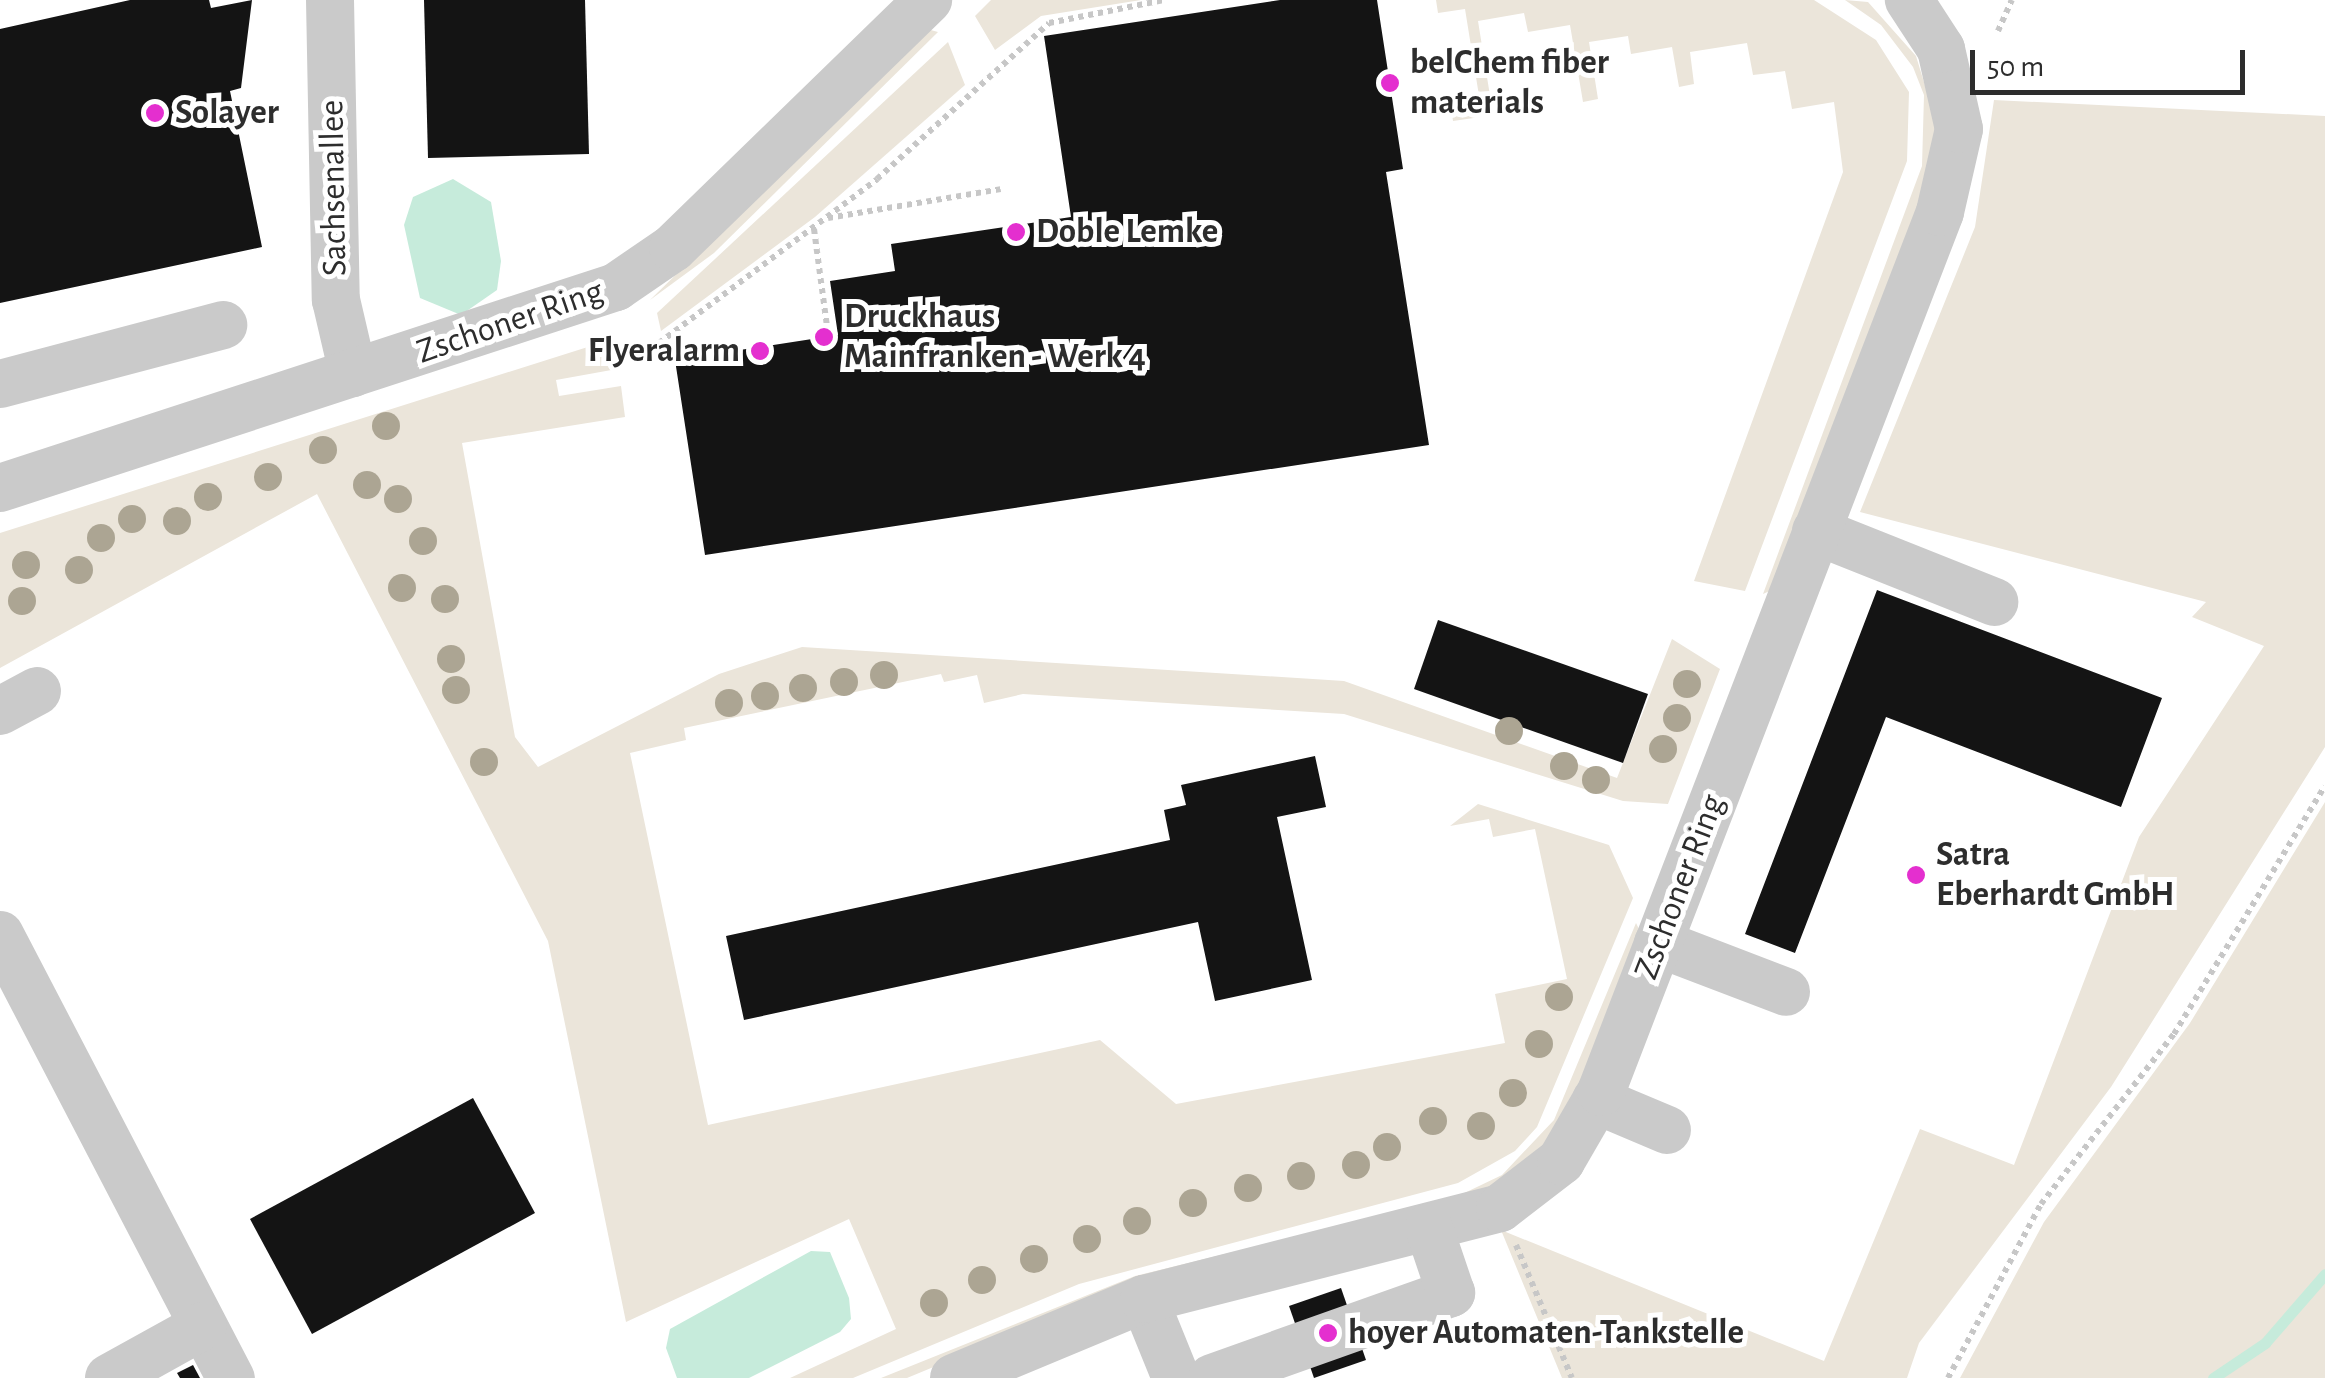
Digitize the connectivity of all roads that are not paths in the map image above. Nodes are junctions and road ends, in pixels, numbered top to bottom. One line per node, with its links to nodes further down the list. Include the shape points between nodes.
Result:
1 (330, 0): 5 (street, Sachsenallee, via 336,300)
2 (928, 0): 5 (street, Zschoner Ring, via 673,248 616,287)
3 (1908, 0): 8 (street, Zschoner Ring, via 1941,49 1958,129 1940,212)
4 (223, 325): 6 (street)
5 (353, 373): 7 (street, Zschoner Ring)
6 (0, 384)
7 (0, 488)
8 (1816, 532): 9 (street); 11 (street, Zschoner Ring)
9 (1994, 602)
10 (0, 935): 17 (street)
11 (1658, 943): 12 (street); 13 (street, Zschoner Ring)
12 (1786, 992)
13 (1596, 1100): 14 (street); 15 (street, Zschoner Ring, via 1561,1162 1500,1208)
14 (1667, 1130)
15 (1430, 1228): 16 (street, Zschoner Ring); 22 (street, via 1452,1293)
16 (1144, 1300): 20 (street, Zschoner Ring); 21 (street)
17 (203, 1326): 18 (street); 19 (street)
18 (109, 1378)
19 (231, 1378)
20 (954, 1378)
21 (1176, 1378)
22 (1212, 1378)

